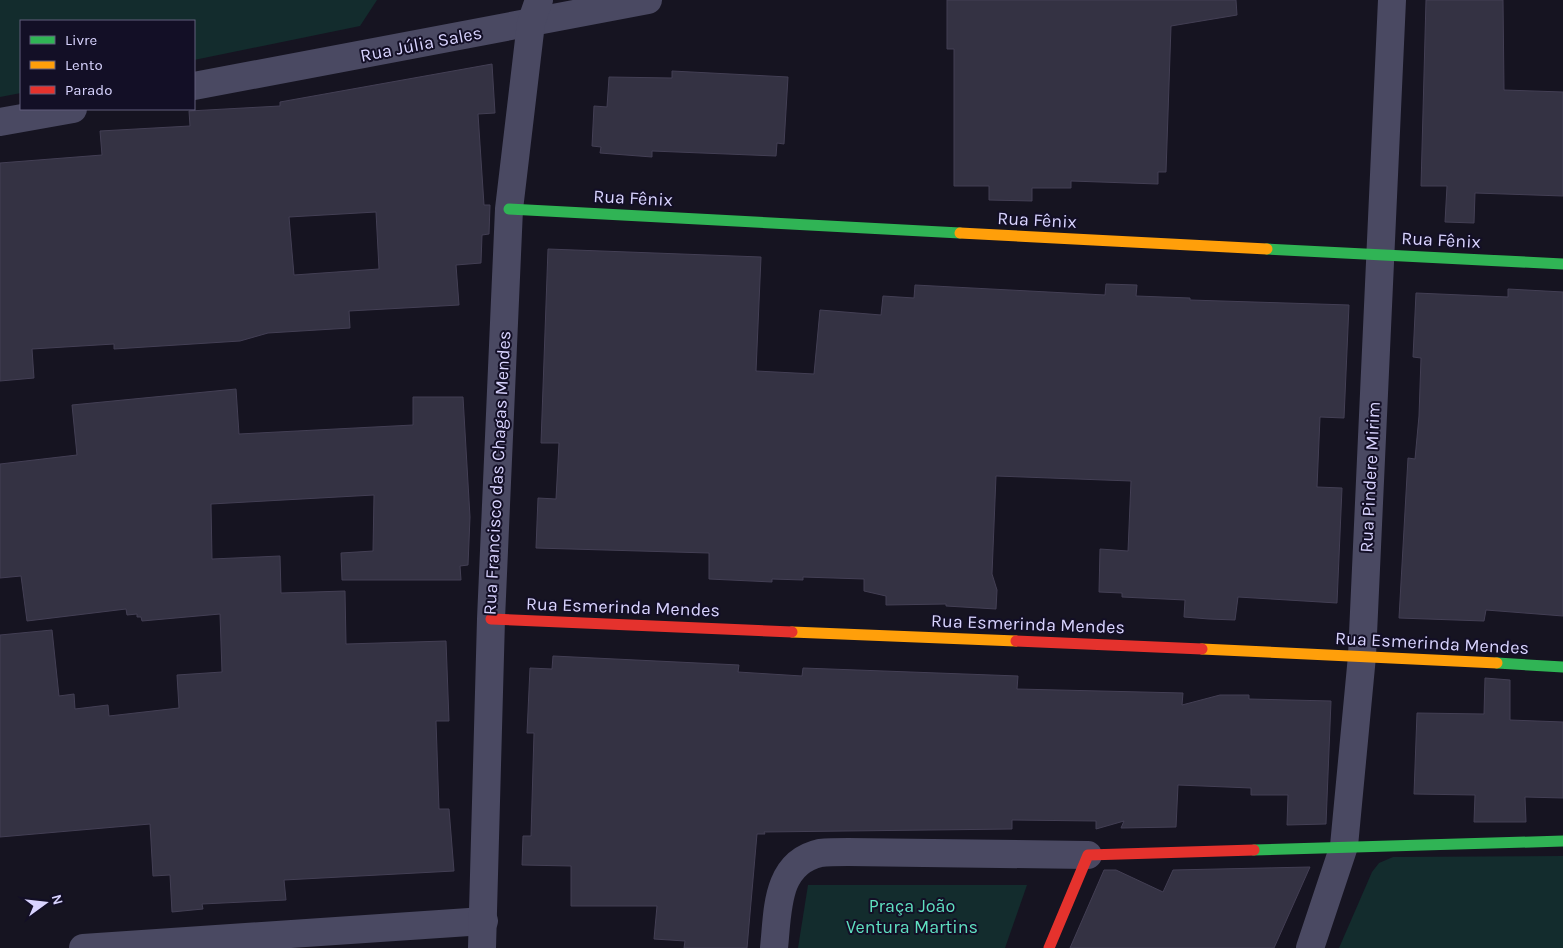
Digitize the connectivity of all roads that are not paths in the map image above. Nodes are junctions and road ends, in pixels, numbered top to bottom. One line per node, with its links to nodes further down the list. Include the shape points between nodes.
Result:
1 (648, 0): 3 (street, Rua Júlia Sales)
2 (1392, 0): 8 (street, Rua Pindere Mirim)
3 (535, 12): 4 (street, Rua Júlia Sales); 7 (street, Rua Francisco das Chagas Mendes)
4 (195, 86)
5 (67, 110): 6 (street)
6 (0, 122)
7 (509, 209): 8 (street, Rua Fênix); 10 (street, Rua Francisco das Chagas Mendes)
8 (1380, 255): 9 (street, Rua Fênix); 11 (street, Rua Pindere Mirim)
9 (1563, 264)
10 (491, 619): 11 (street, Rua Esmerinda Mendes); 16 (street, Rua Francisco das Chagas Mendes)
11 (1362, 656): 12 (street, Rua Esmerinda Mendes); 14 (street, Rua Pindere Mirim)
12 (1563, 667)
13 (1563, 841): 14 (street)
14 (1344, 846): 15 (street); 21 (street, Rua Pindere Mirim)
15 (1088, 855): 19 (street, via 819,854 790,871 781,886); 20 (street)
16 (484, 921): 17 (street); 18 (street, Rua Francisco das Chagas Mendes)
17 (83, 948)
18 (482, 948)
19 (774, 948)
20 (1049, 948)
21 (1310, 948)

